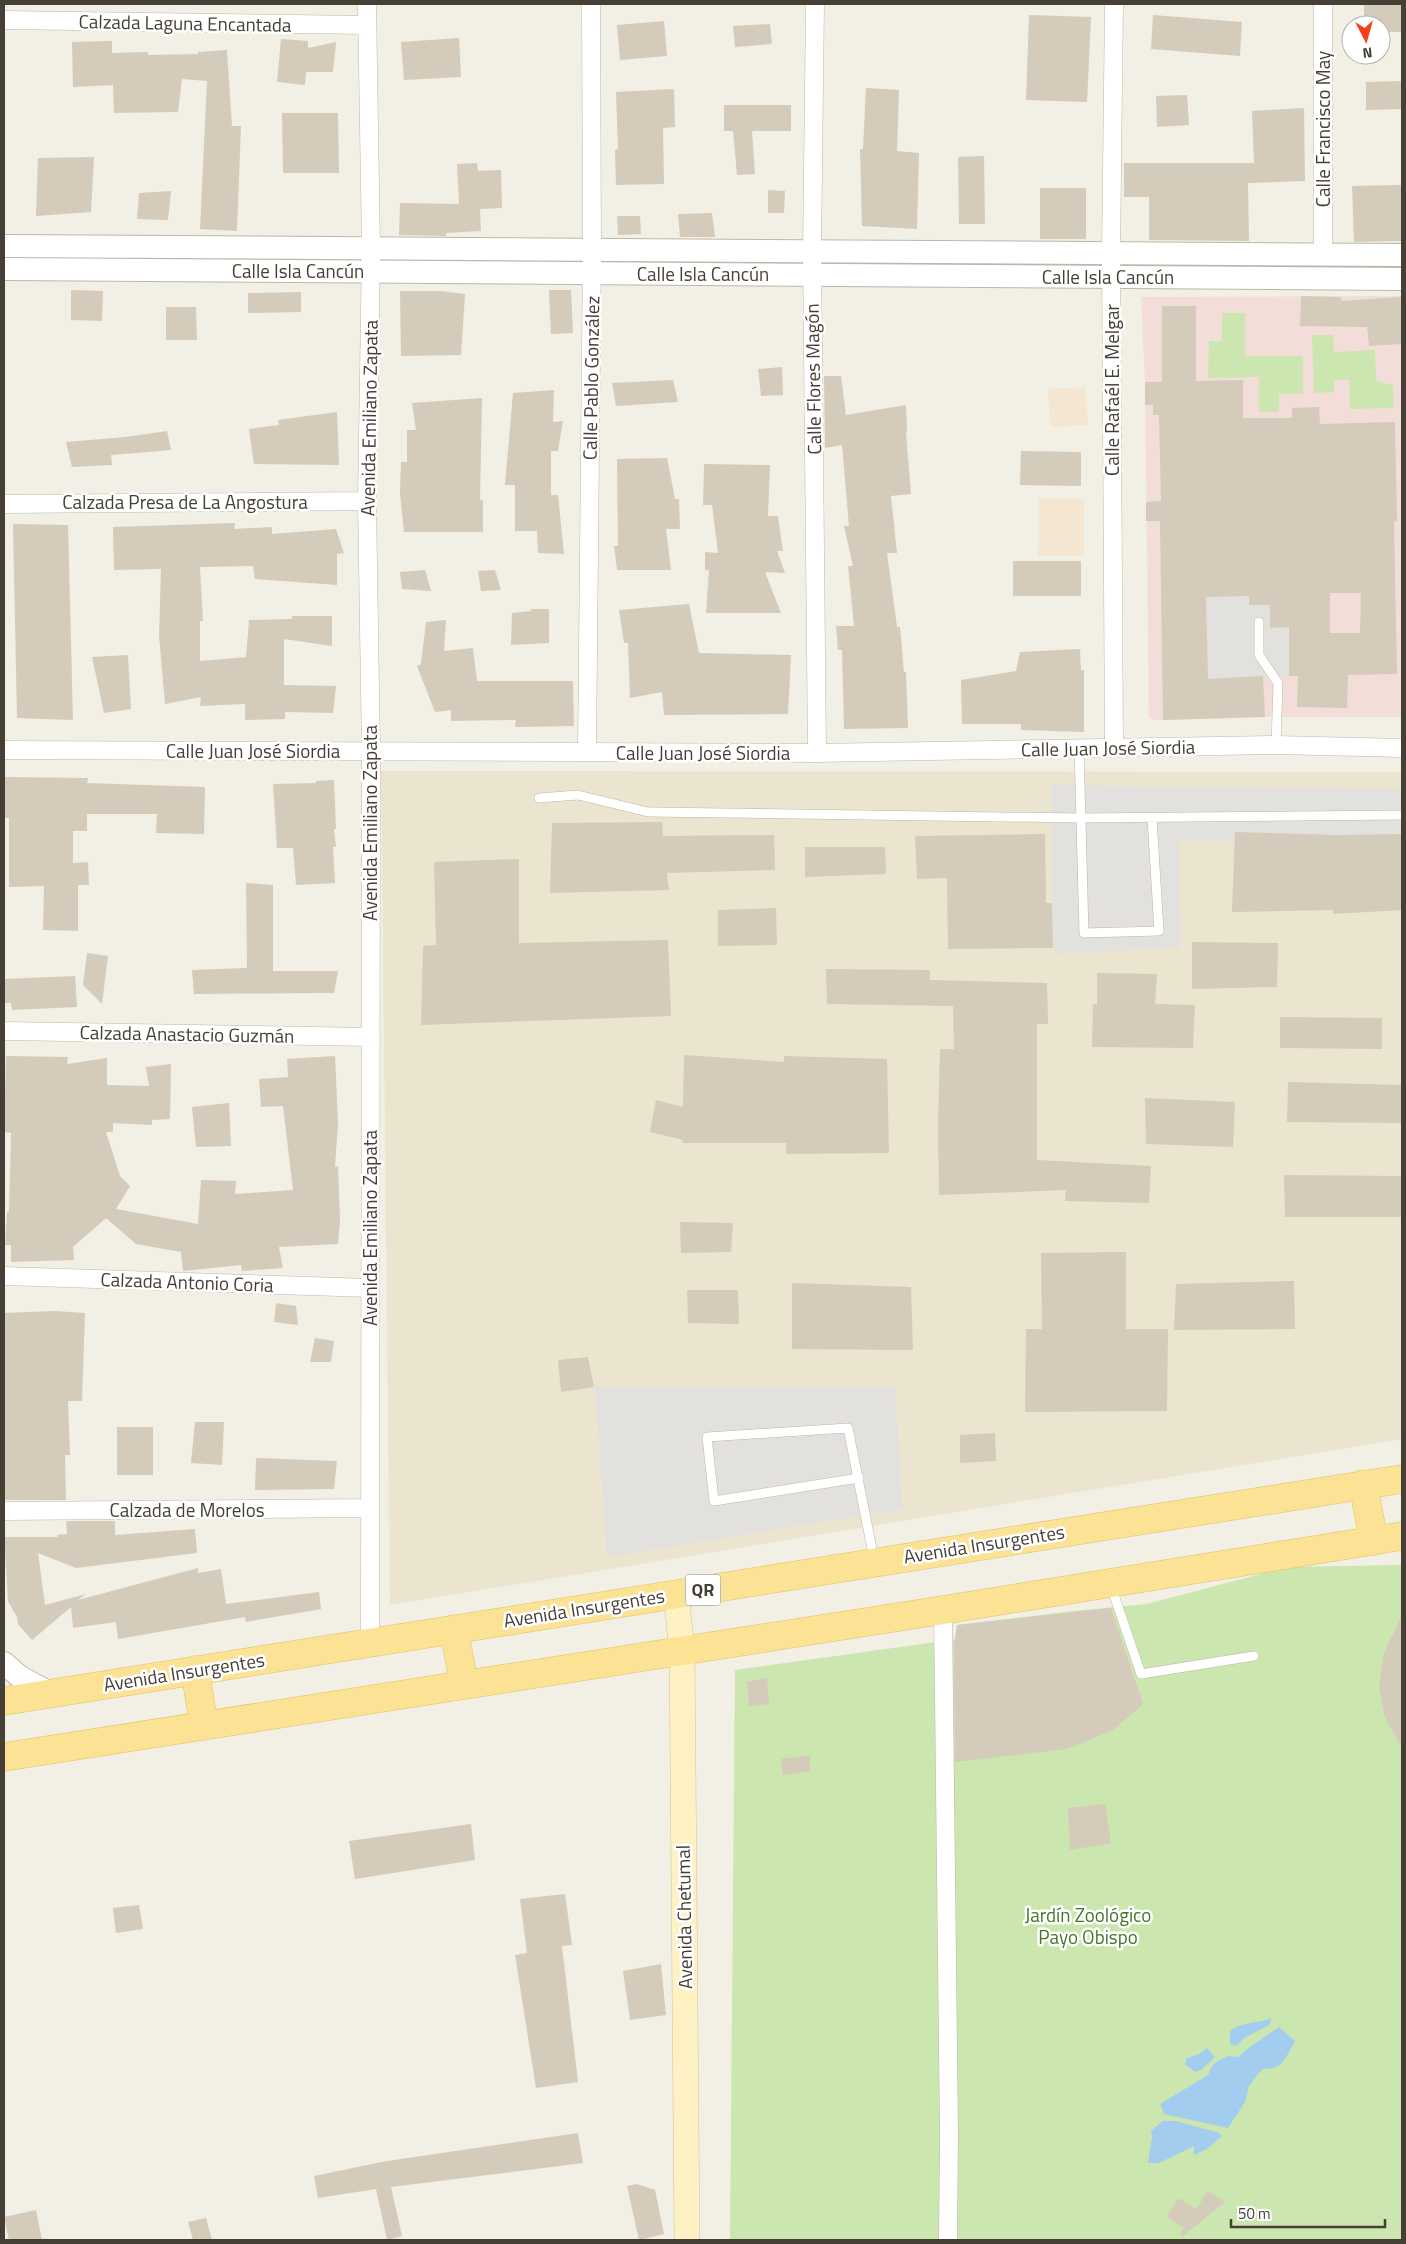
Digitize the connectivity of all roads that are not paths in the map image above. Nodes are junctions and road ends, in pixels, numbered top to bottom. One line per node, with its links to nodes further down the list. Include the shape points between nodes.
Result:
1 (367, 4): 7 (street, Avenida Emiliano Zapata)
2 (591, 4): 10 (street, Calle Pablo González)
3 (815, 4): 11 (street, Calle Flores Magón)
4 (1114, 4): 12 (street, Calle Rafaél E. Melgar)
5 (1323, 4): 13 (street, Calle Francisco May)
6 (4, 20): 7 (street, Calzada Laguna Encantada)
7 (367, 25): 9 (street, Avenida Emiliano Zapata)
8 (4, 246): 9 (street, Calle Isla Cancún)
9 (371, 248): 10 (street, Calle Isla Cancún); 16 (street, Avenida Emiliano Zapata)
10 (592, 250): 11 (street, Calle Isla Cancún); 17 (street, Calle Pablo González)
11 (812, 252): 12 (street, Calle Isla Cancún); 18 (street, Calle Flores Magón)
12 (1111, 253): 13 (street, Calle Isla Cancún); 19 (street, Calle Rafaél E. Melgar)
13 (1323, 255): 14 (street, Calle Isla Cancún)
14 (1402, 255)
15 (4, 269): 16 (street, Calle Isla Cancún)
16 (371, 272): 17 (street, Calle Isla Cancún); 21 (street, Avenida Emiliano Zapata)
17 (592, 273): 18 (street, Calle Isla Cancún); 30 (street, Calle Pablo González)
18 (812, 275): 19 (street, Calle Isla Cancún); 31 (street, Calle Flores Magón)
19 (1112, 277): 20 (street, Calle Isla Cancún); 25 (street, Calle Rafaél E. Melgar)
20 (1402, 279)
21 (367, 501): 22 (street, Calzada Presa de La Angostura); 29 (street, Avenida Emiliano Zapata)
22 (4, 504)
23 (1259, 622): 24 (lane, via 1259,655 1278,683)
24 (1276, 745): 25 (street, Calle Juan José Siordia); 27 (street, Calle Juan José Siordia)
25 (1114, 747): 26 (street, Calle Juan José Siordia)
26 (1078, 748): 31 (street, Calle Juan José Siordia); 34 (lane)
27 (1402, 748)
28 (4, 750): 29 (street, Calle Juan José Siordia)
29 (371, 752): 30 (street, Calle Juan José Siordia); 37 (street, Avenida Emiliano Zapata)
30 (587, 752): 31 (street, Calle Juan José Siordia)
31 (817, 753)
32 (539, 798): 34 (lane, via 578,795 648,812)
33 (1402, 815): 35 (lane)
34 (1080, 818): 35 (lane); 35 (lane, via 1084,934 1159,931)
35 (1152, 818)
36 (4, 1031): 37 (street, Calzada Anastacio Guzmán)
37 (371, 1037): 39 (street, Avenida Emiliano Zapata)
38 (4, 1276): 39 (street, Calzada Antonio Coria)
39 (370, 1288): 43 (street, Avenida Emiliano Zapata)
40 (859, 1478): 40 (lane, via 848,1428 707,1437 714,1501); 47 (lane)
41 (1401, 1479): 42 (main road, Avenida Insurgentes / QR)
42 (1363, 1484): 46 (main road); 47 (main road, Avenida Insurgentes / QR)
43 (370, 1508): 44 (street, Calzada de Morelos); 52 (street, Avenida Emiliano Zapata)
44 (4, 1511)
45 (1402, 1536): 46 (main road)
46 (1374, 1541): 48 (main road)
47 (874, 1562): 49 (main road, Avenida Insurgentes / QR)
48 (1110, 1583): 50 (main road); 54 (lane, via 1141,1674)
49 (676, 1594): 51 (main road, Avenida Insurgentes / QR); 53 (main road, Avenida Chetumal)
50 (943, 1610): 53 (main road); 63 (street)
51 (454, 1629): 52 (main road, Avenida Insurgentes / QR); 57 (main road)
52 (370, 1642): 56 (main road, Avenida Insurgentes / QR)
53 (682, 1651): 57 (main road); 62 (main road, Avenida Chetumal)
54 (1254, 1656)
55 (4, 1662): 58 (street, via 20,1677)
56 (195, 1670): 58 (main road, Avenida Insurgentes / QR); 60 (main road)
57 (464, 1685): 60 (main road)
58 (50, 1693): 59 (main road, Avenida Insurgentes / QR)
59 (4, 1700)
60 (204, 1726): 61 (main road)
61 (4, 1757)
62 (687, 2240)
63 (948, 2240)

